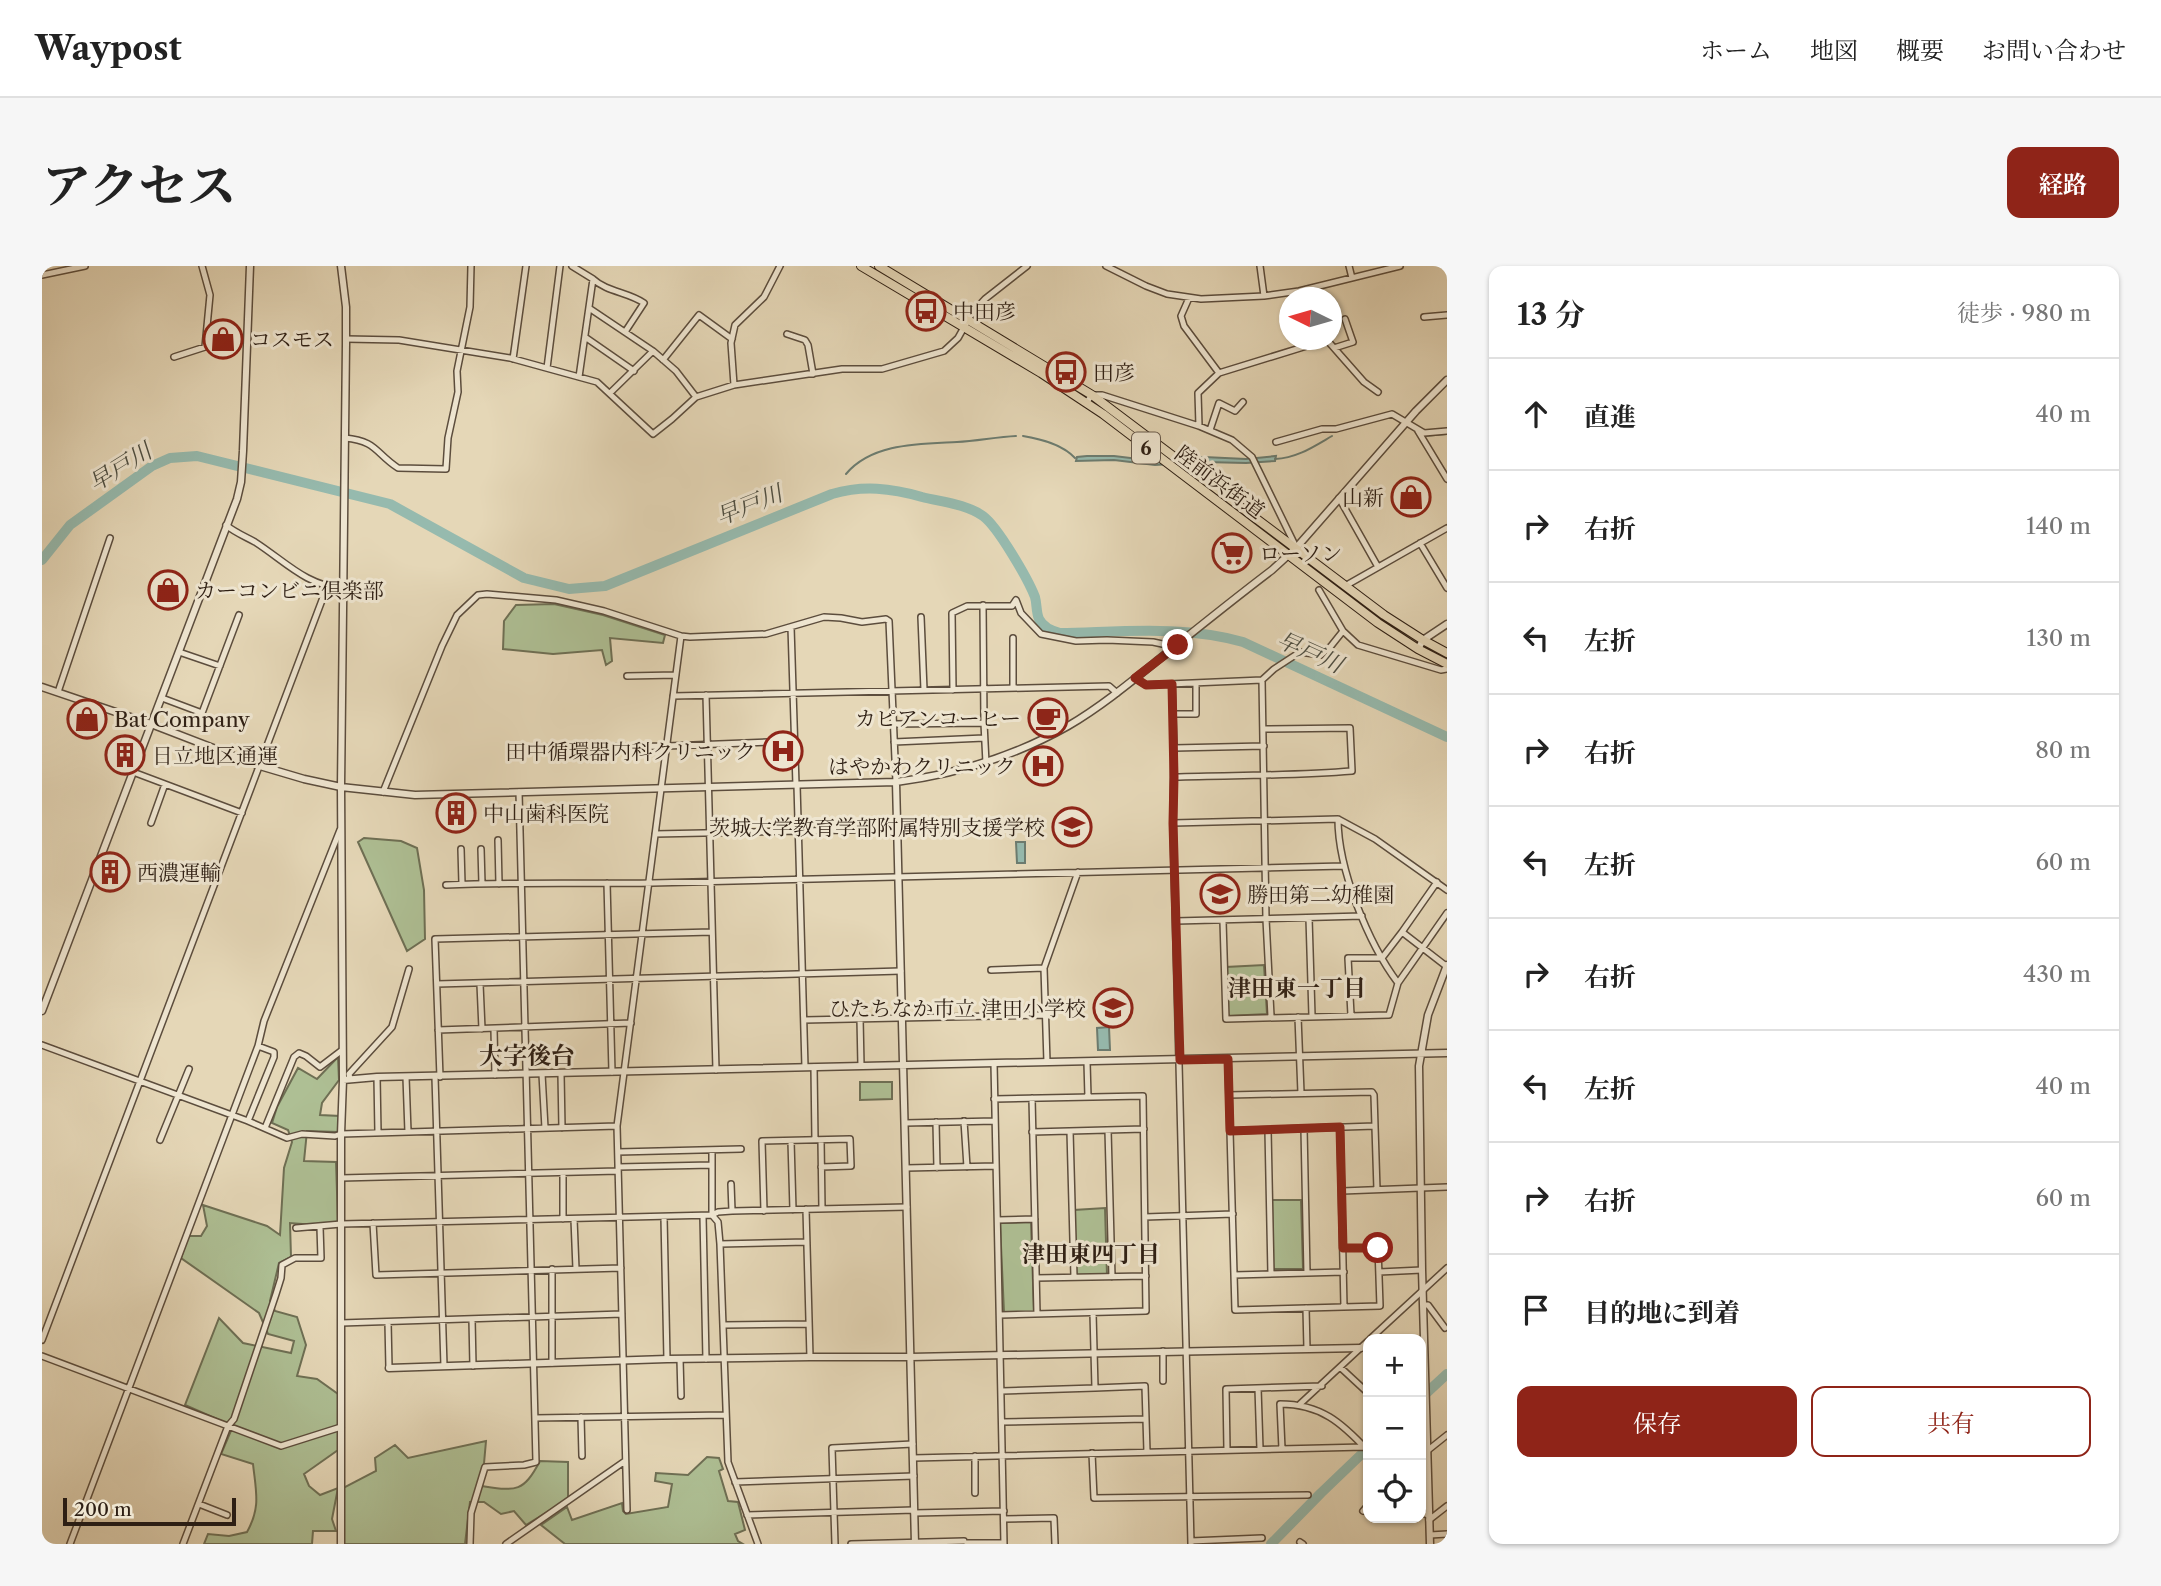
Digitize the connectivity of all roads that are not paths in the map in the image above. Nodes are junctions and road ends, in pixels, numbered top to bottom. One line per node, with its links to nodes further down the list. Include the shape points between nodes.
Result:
1 (85, 266): 18 (street)
2 (202, 266): 40 (street, via 210,295 205,347)
3 (250, 266): 65 (street, via 241,482)
4 (341, 266): 33 (street)
5 (471, 266): 38 (street, via 470,307)
6 (526, 266): 41 (street)
7 (560, 266): 43 (street)
8 (572, 266): 20 (street)
9 (780, 266): 34 (street, via 764,297 735,325)
10 (861, 266): 17 (highway, 陸前浜街道 / 6)
11 (879, 266): 17 (highway, 陸前浜街道 / 6)
12 (1027, 266): 29 (street, via 985,299)
13 (1106, 266): 24 (street, via 1146,286)
14 (1261, 266): 23 (street)
15 (1349, 266): 19 (street)
16 (1400, 266): 19 (street)
17 (888, 273): 29 (highway, 陸前浜街道 / 6)
18 (42, 275)
19 (1352, 278): 21 (street)
20 (593, 279): 25 (street); 30 (street, via 644,303)
21 (1315, 287)
22 (1279, 294): 23 (street)
23 (1264, 296): 24 (street)
24 (1189, 298): 45 (street, via 1181,316 1184,326)
25 (589, 308): 30 (street); 32 (street)
26 (1447, 314): 27 (street)
27 (1424, 317)
28 (1345, 319): 35 (street, via 1353,342)
29 (967, 324): 46 (street, via 953,343 936,354 882,369); 52 (highway, 陸前浜街道 / 6); 55 (highway, 陸前浜街道 / 6)
30 (625, 332): 39 (street)
31 (787, 334): 46 (street, via 805,340)
32 (585, 337): 44 (street); 47 (street)
33 (346, 339): 38 (street, via 399,340); 61 (street)
34 (732, 339): 42 (street, via 699,316); 49 (street)
35 (1342, 345)
36 (1294, 350): 45 (street)
37 (1336, 350): 50 (street)
38 (461, 351): 41 (street); 61 (street, via 446,468 398,468 370,443)
39 (653, 351): 42 (street); 44 (street)
40 (174, 357)
41 (513, 359): 43 (street)
42 (663, 359): 53 (street)
43 (547, 368): 47 (street)
44 (634, 371): 51 (street)
45 (1219, 373): 57 (street, via 1198,393)
46 (813, 374): 49 (street)
47 (579, 377): 51 (street, via 597,382)
48 (1447, 380): 56 (street)
49 (734, 385): 53 (street)
50 (1378, 392)
51 (610, 393): 53 (street, via 653,434)
52 (1091, 395): 55 (street); 57 (street); 69 (highway, 陸前浜街道 / 6)
53 (696, 397)
54 (1243, 402): 58 (street, via 1235,411 1219,404)
55 (1086, 403): 70 (highway, 陸前浜街道 / 6)
56 (1407, 422): 60 (street); 62 (street, via 1392,414); 64 (street)
57 (1199, 426): 58 (street)
58 (1210, 430): 69 (street, via 1252,457)
59 (1447, 431): 60 (street)
60 (1418, 432): 63 (street)
61 (345, 438): 75 (street)
62 (1276, 442)
63 (1447, 478)
64 (1339, 498): 69 (street); 71 (street)
65 (226, 526): 73 (street, via 302,576); 88 (street)
66 (1447, 528): 68 (street)
67 (110, 538): 105 (street)
68 (1420, 543): 71 (street); 74 (street)
69 (1296, 548): 70 (street); 72 (highway, 陸前浜街道 / 6)
70 (1288, 556): 86 (street); 87 (highway, 陸前浜街道 / 6)
71 (1378, 567): 72 (street)
72 (1345, 586): 85 (highway, 陸前浜街道 / 6)
73 (327, 587): 75 (street); 125 (street)
74 (1447, 588)
75 (344, 589): 132 (street)
76 (1319, 590): 82 (street)
77 (983, 605): 86 (street, via 1012,606 1016,600 1021,613 1041,634 1057,639 1153,642); 100 (street); 104 (street, via 952,613)
78 (239, 615): 91 (street)
79 (921, 617): 103 (street)
80 (1447, 624): 85 (street)
81 (791, 627): 83 (street, via 766,634); 102 (street, via 824,617 862,622 886,619); 106 (street)
82 (1343, 631): 92 (street, via 1358,645); 96 (street, via 1321,655 1300,652)
83 (681, 636): 93 (street); 135 (street, via 556,600 478,595 457,615 442,646)
84 (1013, 638): 101 (street)
85 (1423, 640): 87 (street); 89 (highway, 陸前浜街道 / 6)
86 (1175, 647): 95 (street)
87 (1418, 649): 90 (highway, 陸前浜街道 / 6)
88 (179, 652): 91 (street); 110 (street)
89 (1447, 653)
90 (1447, 664)
91 (220, 666): 110 (street, via 202,713)
92 (1447, 669)
93 (676, 675): 94 (street); 109 (street)
94 (627, 676)
95 (1135, 678): 97 (street, via 1146,685); 107 (street)
96 (1262, 680): 98 (street); 115 (street)
97 (1172, 684): 98 (street); 111 (street)
98 (1196, 684): 111 (street, via 1196,714)
99 (42, 687): 105 (street)
100 (984, 688): 101 (street); 104 (street); 112 (street)
101 (1013, 688): 107 (street, via 1109,686)
102 (893, 690): 103 (street); 106 (street); 114 (street)
103 (924, 690): 104 (street)
104 (953, 690)
105 (58, 692): 113 (street)
106 (794, 692): 108 (street); 117 (street)
107 (1117, 693): 124 (street, via 1055,733)
108 (706, 695): 109 (street); 119 (street)
109 (673, 696): 120 (street)
110 (162, 698): 113 (street)
111 (1174, 714): 123 (street)
112 (984, 723): 114 (street); 116 (street)
113 (151, 724): 125 (street); 126 (street)
114 (893, 724): 118 (street)
115 (1264, 729): 121 (street); 127 (street, via 1350,728 1352,771)
116 (984, 738): 118 (street); 124 (street)
117 (795, 741): 119 (street); 131 (street)
118 (894, 742): 129 (street)
119 (707, 744): 120 (street); 133 (street)
120 (667, 746): 122 (street); 134 (street)
121 (1264, 746): 123 (street); 127 (street)
122 (535, 747)
123 (1174, 748): 128 (street)
124 (986, 763): 129 (street)
125 (260, 766): 132 (street); 137 (street)
126 (133, 772): 130 (street); 192 (street)
127 (1264, 774): 128 (street); 139 (street)
128 (1174, 777): 141 (street)
129 (896, 782): 131 (street); 143 (street)
130 (165, 784): 137 (street); 140 (street)
131 (796, 785): 133 (street); 144 (street)
132 (341, 787): 135 (street); 142 (street)
133 (708, 787): 134 (street); 145 (street)
134 (661, 788): 136 (street); 146 (street)
135 (383, 792): 136 (street)
136 (519, 792): 163 (street)
137 (242, 813): 234 (street)
138 (1338, 819): 139 (street); 150 (street); 157 (street)
139 (1264, 821): 141 (street); 151 (street)
140 (151, 823)
141 (1173, 823): 152 (street)
142 (341, 825): 208 (street); 209 (street)
143 (897, 829): 144 (street); 154 (street)
144 (799, 831): 145 (street); 155 (street)
145 (709, 833): 146 (street); 156 (street)
146 (655, 834): 159 (street)
147 (498, 840): 162 (street)
148 (461, 849): 160 (street)
149 (481, 849): 161 (street)
150 (1345, 866): 151 (street); 167 (street)
151 (1265, 868): 152 (street); 169 (street)
152 (1175, 870): 153 (street); 170 (street)
153 (1078, 872): 154 (street); 180 (street)
154 (898, 875): 155 (street); 183 (street)
155 (800, 878): 156 (street); 184 (street)
156 (711, 881): 159 (street); 172 (street)
157 (1437, 882): 165 (street); 173 (street)
158 (607, 883): 159 (street); 163 (street); 175 (street)
159 (649, 883): 174 (street)
160 (462, 884): 161 (street); 164 (street)
161 (482, 884): 162 (street)
162 (499, 884): 163 (street)
163 (522, 884): 176 (street)
164 (446, 885)
165 (1447, 890)
166 (1447, 913): 177 (street)
167 (1362, 916): 168 (street); 178 (street)
168 (1309, 918): 169 (street); 196 (street)
169 (1266, 919): 171 (street); 195 (street)
170 (1176, 921): 171 (street); 214 (street)
171 (1223, 921): 195 (street, via 1226,1019)
172 (712, 932): 174 (street); 185 (street)
173 (1402, 932): 177 (street); 178 (street)
174 (642, 934): 175 (street); 186 (street)
175 (608, 935): 176 (street); 187 (street)
176 (523, 937): 188 (street); 190 (street, via 435,939)
177 (1422, 948): 179 (street); 189 (street)
178 (1382, 958): 189 (street); 194 (street, via 1348,958)
179 (1447, 965): 210 (street, via 1427,1015)
180 (1044, 968): 182 (street); 193 (street)
181 (409, 969): 233 (street, via 392,1027)
182 (991, 970)
183 (901, 971): 184 (street); 197 (street)
184 (802, 974): 185 (street); 200 (street)
185 (714, 977): 186 (street); 223 (street)
186 (636, 979): 187 (street); 201 (street)
187 (610, 980): 188 (street); 202 (street)
188 (524, 982): 191 (street); 203 (street)
189 (1398, 983): 194 (street, via 1389,1015)
190 (437, 984): 191 (street); 206 (street)
191 (481, 984): 204 (street)
192 (42, 1012)
193 (1045, 1015): 197 (street); 215 (street)
194 (1351, 1015): 196 (street)
195 (1271, 1016): 198 (street)
196 (1312, 1016): 198 (street)
197 (902, 1017): 199 (street); 219 (street)
198 (1298, 1017): 212 (street)
199 (860, 1018): 200 (street); 218 (street)
200 (804, 1020): 220 (street)
201 (631, 1023): 202 (street); 225 (street)
202 (611, 1024): 203 (street); 224 (street)
203 (525, 1028): 205 (street); 226 (street)
204 (482, 1029): 205 (street); 206 (street)
205 (494, 1029): 229 (street)
206 (438, 1031): 232 (street)
207 (42, 1045): 234 (street)
208 (258, 1046): 241 (street); 242 (street, via 274,1052 274,1057)
209 (341, 1051): 233 (street); 250 (street, via 320,1067 299,1053 294,1057)
210 (1421, 1053): 211 (street); 212 (street); 284 (street)
211 (1447, 1053)
212 (1299, 1057): 213 (street); 235 (street)
213 (1228, 1059): 214 (street); 236 (street)
214 (1180, 1060): 216 (street); 295 (street)
215 (1047, 1062): 216 (street); 217 (street)
216 (1087, 1062): 238 (street)
217 (994, 1063): 219 (street); 240 (street)
218 (861, 1066): 219 (street); 221 (street)
219 (903, 1066): 246 (street)
220 (805, 1067): 221 (street); 223 (street)
221 (814, 1067): 266 (street)
222 (188, 1069): 237 (street)
223 (716, 1070): 225 (street)
224 (612, 1072): 225 (street); 228 (street)
225 (624, 1072): 247 (street)
226 (526, 1074): 227 (street); 229 (street); 254 (street)
227 (542, 1074): 228 (street); 251 (street)
228 (561, 1074): 252 (street)
229 (495, 1075): 232 (street)
230 (377, 1077): 231 (street); 233 (street); 263 (street)
231 (406, 1077): 232 (street); 260 (street)
232 (438, 1077): 261 (street)
233 (346, 1080): 264 (street)
234 (139, 1081): 237 (street); 347 (street)
235 (1301, 1093): 236 (street); 248 (street, via 1372,1092)
236 (1229, 1095): 259 (street)
237 (177, 1096): 241 (street); 265 (street)
238 (1088, 1097): 239 (street); 255 (street, via 1143,1096)
239 (1032, 1098): 240 (street); 262 (street)
240 (995, 1099): 244 (street)
241 (232, 1115): 242 (street); 373 (street)
242 (248, 1121): 250 (street)
243 (964, 1121): 244 (street); 245 (street); 274 (street)
244 (995, 1121): 272 (street)
245 (936, 1122): 246 (street); 276 (street)
246 (905, 1123): 275 (street)
247 (617, 1126): 252 (street); 270 (street)
248 (1375, 1126): 249 (street); 285 (street)
249 (1340, 1127): 253 (street); 286 (street)
250 (265, 1128): 264 (street, via 287,1138)
251 (545, 1128): 252 (street); 254 (street)
252 (562, 1128)
253 (1304, 1128): 257 (street); 322 (street)
254 (528, 1129): 261 (street); 279 (street)
255 (1144, 1129): 256 (street); 299 (street)
256 (1108, 1130): 258 (street); 327 (street)
257 (1268, 1130): 259 (street); 323 (street)
258 (1070, 1131): 262 (street); 326 (street)
259 (1230, 1131): 293 (street)
260 (408, 1132): 261 (street); 263 (street)
261 (437, 1132): 280 (street)
262 (1032, 1132): 302 (street)
263 (377, 1133): 264 (street)
264 (341, 1134): 281 (street)
265 (160, 1140)
266 (818, 1140): 267 (street); 273 (street); 273 (street, via 850,1139 851,1166)
267 (791, 1141): 290 (street); 292 (street, via 762,1141)
268 (741, 1149): 269 (street)
269 (712, 1150): 270 (street); 271 (street)
270 (618, 1152): 277 (street)
271 (712, 1165): 277 (street); 294 (street)
272 (996, 1166): 274 (street); 304 (street)
273 (821, 1167): 289 (street)
274 (967, 1167): 276 (street)
275 (906, 1168): 276 (street); 287 (street)
276 (937, 1168)
277 (618, 1169): 278 (street); 297 (street)
278 (563, 1173): 279 (street); 300 (street)
279 (529, 1174): 280 (street); 303 (street)
280 (438, 1176): 281 (street); 305 (street)
281 (341, 1178): 307 (street)
282 (731, 1184): 291 (street)
283 (1447, 1187): 284 (street)
284 (1421, 1188): 285 (street); 318 (street)
285 (1377, 1190): 286 (street)
286 (1342, 1191): 312 (street)
287 (907, 1207): 289 (street); 356 (street)
288 (806, 1209): 289 (street); 290 (street); 310 (street)
289 (822, 1209)
290 (793, 1210): 292 (street)
291 (732, 1211): 292 (street); 294 (street)
292 (764, 1211)
293 (1233, 1214): 295 (street); 324 (street)
294 (712, 1215): 296 (street); 311 (street, via 718,1222)
295 (1184, 1215): 299 (street); 350 (street)
296 (703, 1216): 298 (street); 360 (street)
297 (619, 1217): 298 (street); 301 (street); 313 (street)
298 (664, 1217): 358 (street)
299 (1145, 1217): 325 (street)
300 (563, 1219): 301 (street); 303 (street)
301 (574, 1219): 316 (street)
302 (1035, 1219): 304 (street); 328 (street)
303 (530, 1220): 305 (street); 317 (street)
304 (998, 1220): 336 (street)
305 (440, 1222): 306 (street); 319 (street)
306 (373, 1223): 307 (street); 319 (street, via 376,1275)
307 (341, 1224): 308 (street); 342 (street)
308 (320, 1227): 309 (street); 383 (street, via 321,1258 295,1258 282,1265 276,1294)
309 (296, 1228)
310 (807, 1242): 311 (street); 343 (street)
311 (720, 1244): 344 (street)
312 (1343, 1248): 320 (street); 321 (street, via 1378,1248)
313 (621, 1268): 316 (street); 334 (street)
314 (1447, 1268): 329 (street)
315 (552, 1269): 316 (street); 317 (street); 337 (street)
316 (576, 1269)
317 (531, 1270): 319 (street); 338 (street)
318 (1422, 1270): 321 (street); 329 (street)
319 (441, 1272): 340 (street)
320 (1343, 1272): 322 (street); 331 (street)
321 (1379, 1272): 331 (street, via 1380,1306)
322 (1307, 1273): 323 (street)
323 (1271, 1274): 324 (street)
324 (1234, 1275): 332 (street, via 1235,1310)
325 (1146, 1276): 327 (street); 333 (street, via 1146,1311)
326 (1074, 1277): 327 (street); 328 (street)
327 (1112, 1277)
328 (1036, 1278): 335 (street)
329 (1423, 1289): 330 (street); 346 (street)
330 (1424, 1305): 345 (street); 393 (street)
331 (1344, 1307): 332 (street)
332 (1306, 1308): 349 (street)
333 (1093, 1313): 335 (street); 352 (street)
334 (622, 1314): 337 (street); 361 (street)
335 (1037, 1314): 336 (street)
336 (1000, 1315): 354 (street)
337 (552, 1316): 338 (street); 362 (street)
338 (532, 1317): 339 (street); 363 (street)
339 (472, 1319): 340 (street); 365 (street)
340 (443, 1320): 341 (street); 364 (street)
341 (388, 1322): 342 (street); 366 (street)
342 (341, 1323): 384 (street)
343 (809, 1324): 344 (street); 355 (street)
344 (724, 1325): 357 (street)
345 (1445, 1328)
346 (1375, 1334)
347 (42, 1340)
348 (1361, 1348): 349 (street); 367 (street)
349 (1307, 1349): 350 (street)
350 (1187, 1350): 351 (street); 392 (street)
351 (1163, 1351): 352 (street); 368 (street)
352 (1095, 1353): 354 (street); 370 (street)
353 (42, 1356): 373 (street)
354 (1001, 1356): 356 (street); 374 (street)
355 (810, 1357): 356 (street); 357 (street)
356 (911, 1357): 386 (street)
357 (724, 1358): 360 (street); 377 (street)
358 (667, 1359): 359 (street); 361 (street)
359 (681, 1359): 360 (street); 375 (street)
360 (706, 1360)
361 (623, 1361): 362 (street); 378 (street)
362 (552, 1363): 363 (street)
363 (534, 1364): 365 (street); 380 (street)
364 (444, 1366): 365 (street); 366 (street)
365 (473, 1366)
366 (389, 1368)
367 (1341, 1368): 369 (street); 372 (street)
368 (1163, 1381)
369 (1322, 1386): 371 (street); 376 (street)
370 (1096, 1388): 374 (street); 381 (street, via 1145,1386)
371 (1258, 1388): 388 (street); 391 (street, via 1226,1389)
372 (1363, 1388)
373 (128, 1389): 383 (street); 426 (street)
374 (1002, 1391): 382 (street)
375 (681, 1396)
376 (1300, 1404): 387 (street, via 1342,1424); 389 (street, via 1280,1404)
377 (725, 1415): 378 (street); 403 (street, via 728,1462)
378 (624, 1416): 379 (street); 400 (street)
379 (581, 1417): 380 (street); 397 (street)
380 (535, 1418): 429 (street, via 536,1462 485,1467 471,1513)
381 (1146, 1419): 382 (street); 394 (street)
382 (1002, 1422): 396 (street)
383 (228, 1426): 384 (street, via 281,1446); 407 (street)
384 (341, 1427): 428 (street)
385 (1447, 1435): 393 (street)
386 (913, 1444): 399 (street); 402 (street, via 832,1448)
387 (1363, 1445)
388 (1260, 1449): 389 (street); 391 (street)
389 (1282, 1449): 390 (street)
390 (1363, 1449)
391 (1227, 1450): 392 (street)
392 (1189, 1451): 394 (street); 406 (street)
393 (1427, 1451): 416 (street)
394 (1147, 1452): 395 (street)
395 (1092, 1453): 396 (street); 406 (street, via 1094,1498)
396 (1003, 1455): 398 (street); 410 (street)
397 (582, 1456)
398 (975, 1456): 399 (street); 404 (street)
399 (913, 1458): 401 (street)
400 (625, 1461): 409 (street); 430 (street)
401 (914, 1476): 402 (street); 411 (street)
402 (833, 1479): 403 (street); 412 (street)
403 (735, 1482): 414 (street)
404 (975, 1493)
405 (1308, 1495): 406 (street)
406 (1190, 1497): 422 (street)
407 (199, 1503): 413 (street); 427 (street)
408 (1447, 1506): 416 (street)
409 (626, 1510)
410 (1004, 1511): 411 (street); 417 (street)
411 (914, 1512): 412 (street); 424 (street)
412 (834, 1513): 414 (street); 432 (street)
413 (227, 1515)
414 (747, 1515): 431 (street)
415 (1426, 1516): 416 (street)
416 (1429, 1517): 419 (street)
417 (1004, 1519): 425 (street); 434 (street, via 1054,1518)
418 (1447, 1534): 419 (street)
419 (1430, 1535): 435 (street)
420 (1262, 1538): 423 (street)
421 (966, 1542): 424 (street); 425 (street)
422 (1191, 1542): 423 (street)
423 (1225, 1542)
424 (915, 1543): 433 (street)
425 (1004, 1543)
426 (70, 1544)
427 (183, 1544)
428 (341, 1544)
429 (470, 1544)
430 (506, 1544)
431 (758, 1544)
432 (835, 1544)
433 (851, 1544)
434 (1055, 1544)
435 (1430, 1544)

